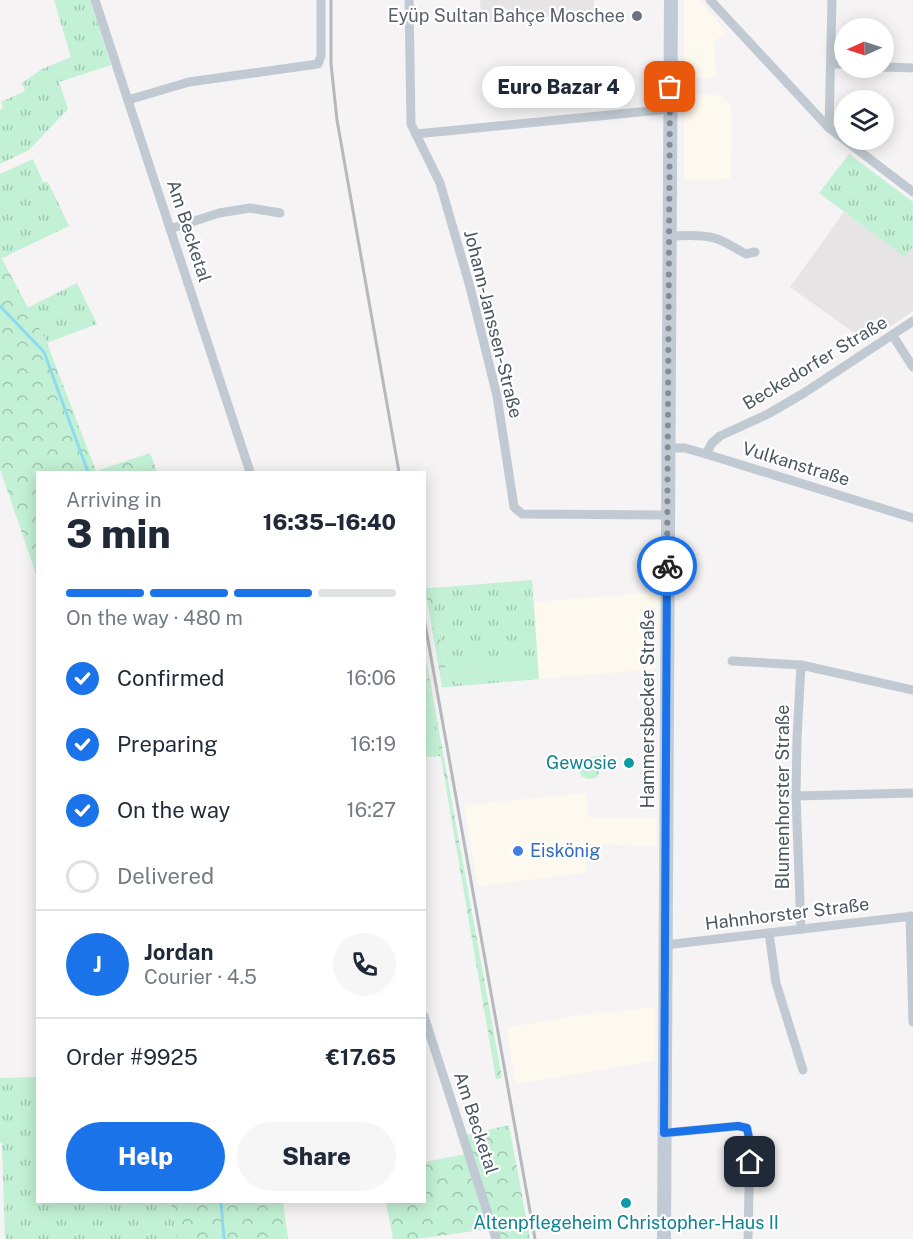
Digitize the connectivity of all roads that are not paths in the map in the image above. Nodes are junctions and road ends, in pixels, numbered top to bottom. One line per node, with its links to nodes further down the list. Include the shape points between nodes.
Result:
1 (95, 0): 10 (street, Am Becketal)
2 (321, 0): 10 (street, via 318,64 189,82)
3 (409, 0): 13 (street, Johann-Janssen-Straße, via 411,124)
4 (671, 0): 11 (street, Hammersbecker Straße)
5 (710, 0): 12 (street)
6 (832, 0): 7 (street)
7 (831, 64): 12 (street)
8 (894, 67): 9 (street)
9 (913, 68)
10 (128, 100): 16 (street, Am Becketal)
11 (670, 109): 13 (street); 17 (street, Hammersbecker Straße)
12 (829, 128): 14 (street)
13 (416, 134): 25 (street, Johann-Janssen-Straße, via 440,183 470,287 497,396 514,507 522,514)
14 (913, 192)
15 (280, 213): 16 (street, via 250,208 219,213)
16 (170, 229): 24 (street, Am Becketal)
17 (669, 236): 18 (street, via 713,238 746,254); 22 (street, Hammersbecker Straße)
18 (755, 252)
19 (913, 321): 20 (street, Beckedorfer Straße)
20 (893, 336): 21 (street); 23 (street, Beckedorfer Straße, via 768,414 720,436)
21 (913, 367)
22 (668, 448): 23 (street, Vulkanstraße); 25 (street, Hammersbecker Straße)
23 (706, 454): 26 (street, Vulkanstraße)
24 (250, 471)
25 (667, 515): 35 (street, Hammersbecker Straße)
26 (913, 518)
27 (732, 661): 28 (street)
28 (801, 665): 29 (street); 31 (street, Blumenhorster Straße)
29 (913, 690)
30 (913, 793): 31 (street)
31 (796, 796): 33 (street, Blumenhorster Straße)
32 (912, 916): 33 (street, Hahnhorster Straße); 37 (street)
33 (801, 929): 34 (street, Hahnhorster Straße)
34 (769, 933): 35 (street, Hahnhorster Straße); 38 (street, via 776,982)
35 (665, 945): 39 (street, Hammersbecker Straße)
36 (426, 1022): 40 (street, Am Becketal)
37 (913, 1022)
38 (803, 1070)
39 (664, 1133): 41 (street, Hammersbecker Straße); 42 (street, via 747,1128)
40 (496, 1239)
41 (664, 1239)
42 (748, 1239)

